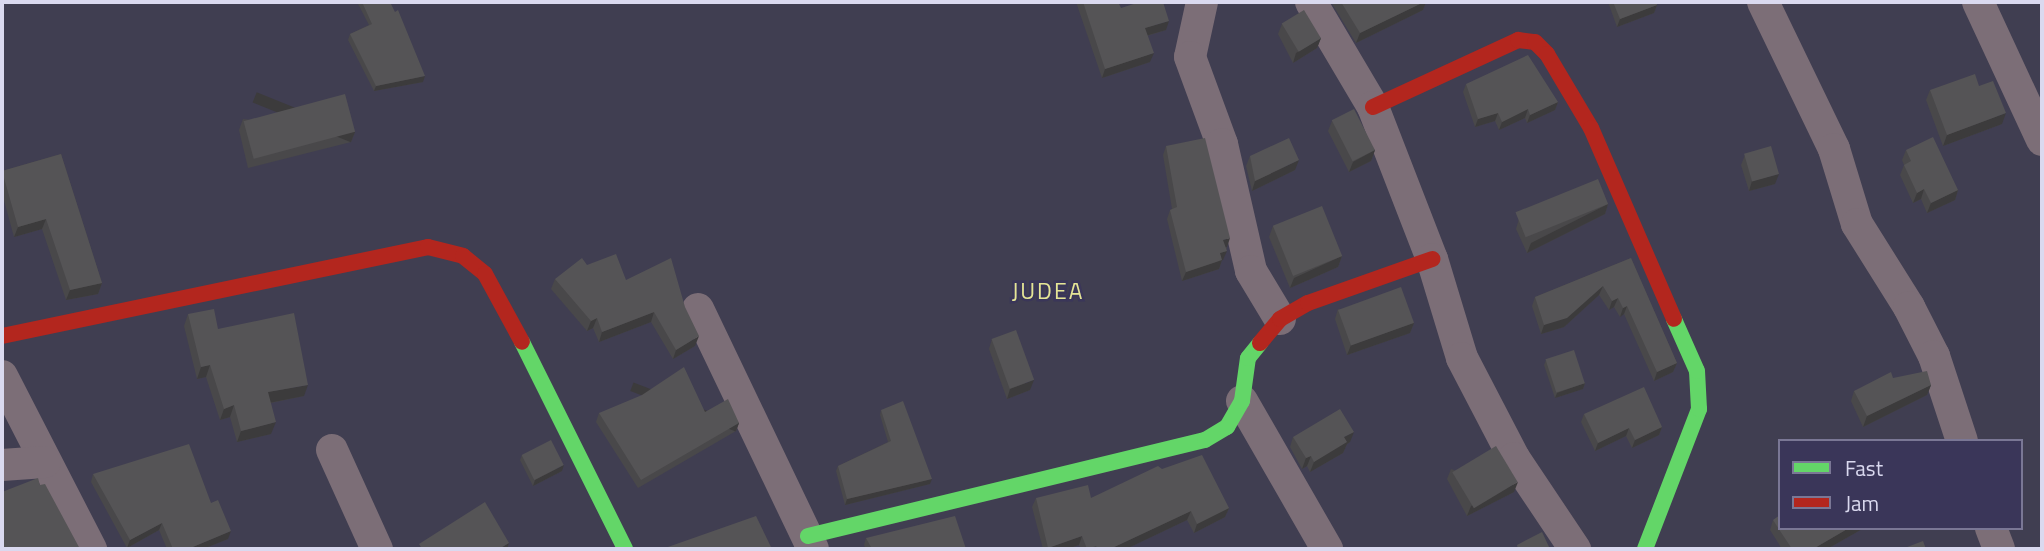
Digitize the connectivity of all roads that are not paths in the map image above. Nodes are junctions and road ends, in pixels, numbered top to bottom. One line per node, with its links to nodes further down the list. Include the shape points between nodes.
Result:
1 (1202, 2): 9 (street, via 1190,57 1222,144 1251,271)
2 (1311, 2): 5 (street)
3 (1763, 2): 13 (street, via 1834,149 1857,224 1934,356)
4 (1978, 2): 6 (street)
5 (1373, 107): 7 (street); 24 (street, via 1518,40 1535,42 1548,54 1591,128 1697,371 1699,409)
6 (2042, 140)
7 (1432, 259): 9 (street, via 1307,303); 23 (street, via 1462,358 1514,458)
8 (698, 309): 18 (street)
9 (1280, 319): 12 (street, via 1248,358)
10 (2, 336): 21 (street, via 428,247 463,257 485,274 501,299)
11 (2, 376): 15 (street)
12 (1242, 401): 18 (street, via 1227,427 1205,440); 22 (street)
13 (1961, 439)
14 (332, 450): 20 (street)
15 (45, 463): 16 (street); 19 (street)
16 (2, 465)
17 (1992, 530): 25 (street)
18 (810, 543)
19 (91, 549)
20 (377, 549)
21 (625, 549)
22 (1327, 549)
23 (1575, 549)
24 (1645, 549)
25 (1999, 549)

